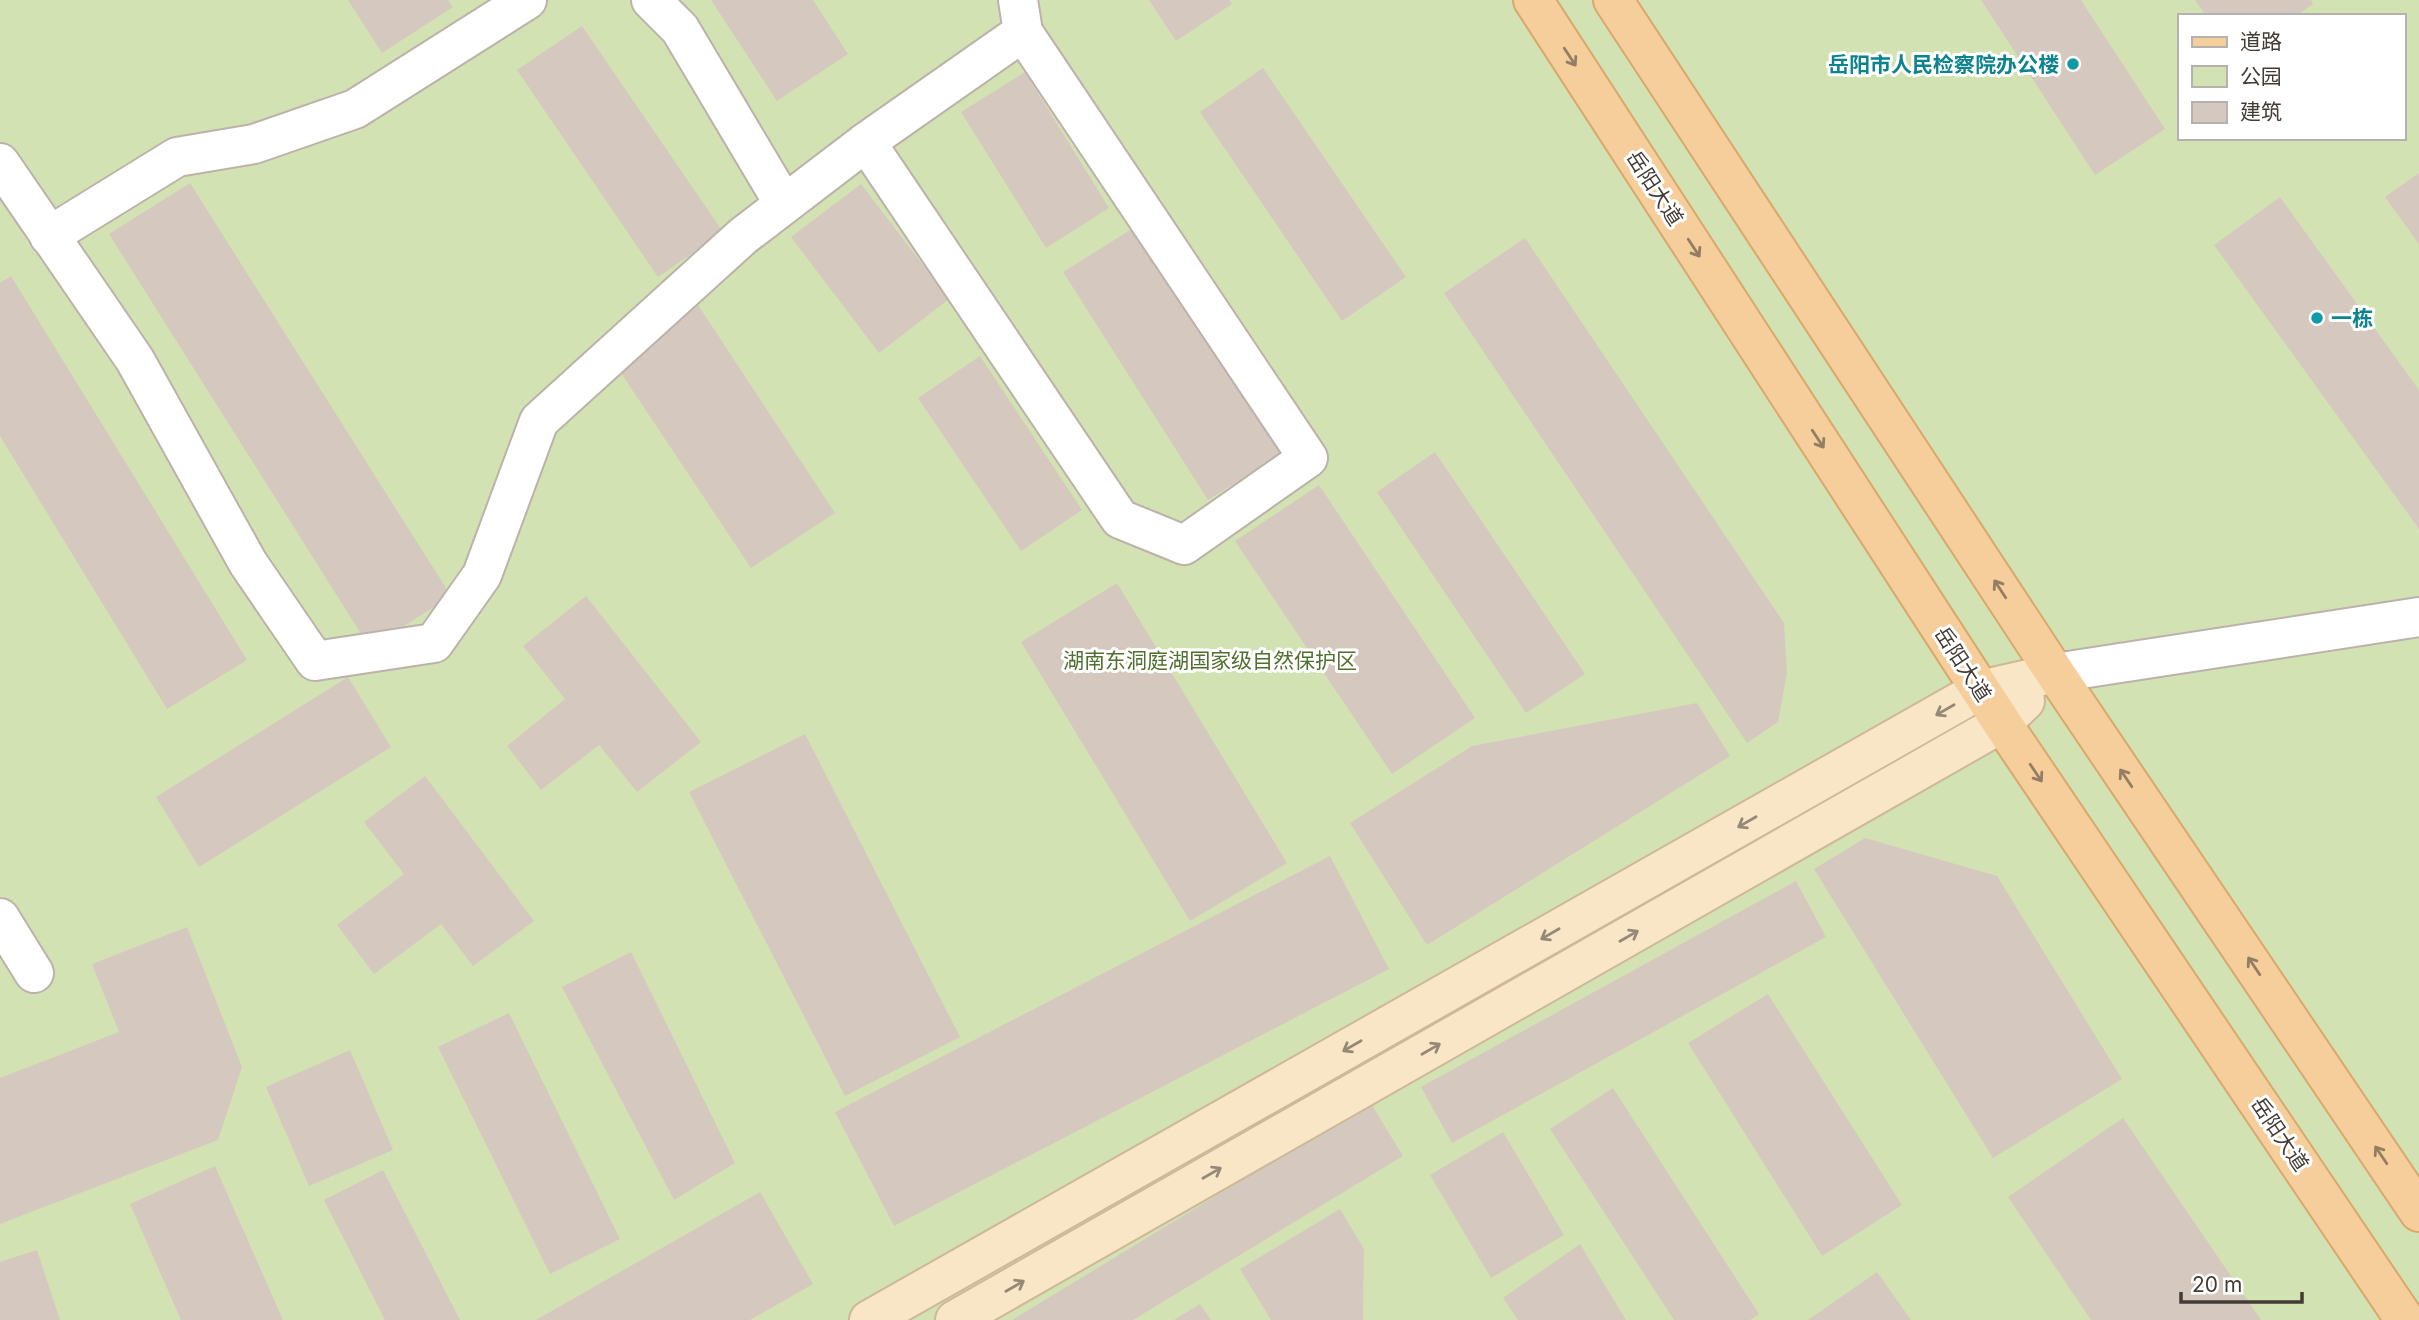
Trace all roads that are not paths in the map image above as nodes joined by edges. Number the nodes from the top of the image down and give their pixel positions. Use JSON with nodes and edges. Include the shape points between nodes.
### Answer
{"nodes":[{"id":1,"x":527,"y":0,"type":"edge"},
{"id":2,"x":651,"y":0,"type":"edge"},
{"id":3,"x":1533,"y":0,"type":"edge"},
{"id":4,"x":1613,"y":0,"type":"edge"},
{"id":5,"x":1021,"y":16,"type":"edge"},
{"id":6,"x":866,"y":142,"type":"junction"},
{"id":7,"x":0,"y":163,"type":"edge"},
{"id":8,"x":784,"y":204,"type":"junction"},
{"id":9,"x":48,"y":236,"type":"junction"},
{"id":10,"x":2419,"y":617,"type":"edge"},
{"id":11,"x":2055,"y":673,"type":"junction"},
{"id":12,"x":1980,"y":690,"type":"junction"},
{"id":13,"x":2002,"y":723,"type":"junction"},
{"id":14,"x":0,"y":918,"type":"edge"},
{"id":15,"x":34,"y":973,"type":"dead end"},
{"id":16,"x":2419,"y":1212,"type":"edge"},
{"id":17,"x":869,"y":1320,"type":"edge"},
{"id":18,"x":956,"y":1320,"type":"edge"},
{"id":19,"x":2405,"y":1320,"type":"edge"}],
"edges":[{"from":1,"to":9,"type":"street","via":[[355,109],[254,144],[177,157]]},
{"from":2,"to":8,"type":"street","via":[[680,29]]},
{"from":3,"to":12,"type":"main road","name":"岳阳大道","one_way":true},
{"from":11,"to":4,"type":"main road","one_way":true},
{"from":5,"to":6,"type":"street"},
{"from":5,"to":6,"type":"street","via":[[1308,458],[1184,545],[1119,519]]},
{"from":6,"to":8,"type":"street"},
{"from":7,"to":9,"type":"street"},
{"from":8,"to":9,"type":"street","via":[[539,421],[482,575],[435,643],[315,661],[248,563],[135,360]]},
{"from":10,"to":11,"type":"street"},
{"from":11,"to":12,"type":"main road"},
{"from":11,"to":13,"type":"main road"},
{"from":16,"to":11,"type":"main road","one_way":true},
{"from":12,"to":13,"type":"main road","name":"岳阳大道"},
{"from":12,"to":17,"type":"main road","one_way":true},
{"from":18,"to":13,"type":"main road","one_way":true},
{"from":13,"to":19,"type":"main road","name":"岳阳大道","one_way":true},
{"from":14,"to":15,"type":"street"}]}
